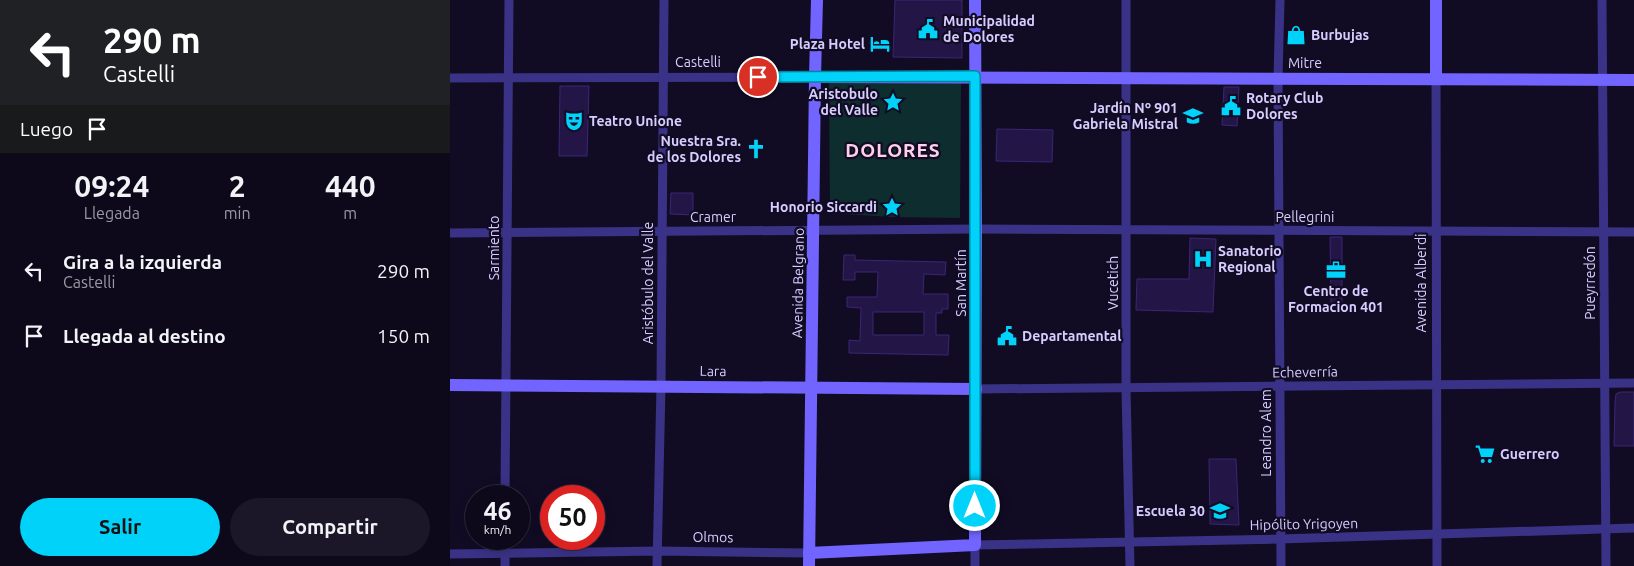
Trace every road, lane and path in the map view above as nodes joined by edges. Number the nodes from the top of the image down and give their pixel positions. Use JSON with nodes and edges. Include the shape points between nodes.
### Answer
{"nodes":[{"id":1,"x":509,"y":0,"type":"edge"},
{"id":2,"x":664,"y":0,"type":"edge"},
{"id":3,"x":817,"y":0,"type":"edge"},
{"id":4,"x":975,"y":0,"type":"edge"},
{"id":5,"x":1126,"y":0,"type":"edge"},
{"id":6,"x":1280,"y":0,"type":"edge"},
{"id":7,"x":1436,"y":0,"type":"edge"},
{"id":8,"x":1602,"y":0,"type":"edge"},
{"id":9,"x":975,"y":76,"type":"junction"},
{"id":10,"x":663,"y":77,"type":"junction"},
{"id":11,"x":815,"y":77,"type":"junction"},
{"id":12,"x":450,"y":78,"type":"edge"},
{"id":13,"x":508,"y":78,"type":"junction"},
{"id":14,"x":1278,"y":78,"type":"junction"},
{"id":15,"x":1125,"y":79,"type":"junction"},
{"id":16,"x":1436,"y":79,"type":"junction"},
{"id":17,"x":1602,"y":80,"type":"junction"},
{"id":18,"x":1634,"y":80,"type":"edge"},
{"id":19,"x":976,"y":229,"type":"junction"},
{"id":20,"x":813,"y":230,"type":"junction"},
{"id":21,"x":1126,"y":230,"type":"junction"},
{"id":22,"x":1280,"y":230,"type":"junction"},
{"id":23,"x":662,"y":231,"type":"junction"},
{"id":24,"x":1436,"y":231,"type":"junction"},
{"id":25,"x":507,"y":232,"type":"junction"},
{"id":26,"x":1603,"y":232,"type":"junction"},
{"id":27,"x":1634,"y":232,"type":"edge"},
{"id":28,"x":450,"y":233,"type":"edge"},
{"id":29,"x":1604,"y":383,"type":"junction"},
{"id":30,"x":1634,"y":383,"type":"edge"},
{"id":31,"x":450,"y":385,"type":"edge"},
{"id":32,"x":506,"y":385,"type":"junction"},
{"id":33,"x":1436,"y":385,"type":"junction"},
{"id":34,"x":661,"y":386,"type":"junction"},
{"id":35,"x":1279,"y":386,"type":"junction"},
{"id":36,"x":812,"y":388,"type":"junction"},
{"id":37,"x":976,"y":389,"type":"junction"},
{"id":38,"x":1126,"y":389,"type":"junction"},
{"id":39,"x":505,"y":485,"type":"edge"},
{"id":40,"x":1634,"y":528,"type":"edge"},
{"id":41,"x":1606,"y":529,"type":"junction"},
{"id":42,"x":1436,"y":534,"type":"junction"},
{"id":43,"x":1280,"y":539,"type":"junction"},
{"id":44,"x":1130,"y":542,"type":"junction"},
{"id":45,"x":975,"y":545,"type":"junction"},
{"id":46,"x":658,"y":551,"type":"junction"},
{"id":47,"x":505,"y":552,"type":"junction"},
{"id":48,"x":450,"y":554,"type":"edge"},
{"id":49,"x":809,"y":560,"type":"edge"},
{"id":50,"x":505,"y":566,"type":"edge"},
{"id":51,"x":657,"y":566,"type":"edge"},
{"id":52,"x":975,"y":566,"type":"edge"},
{"id":53,"x":1130,"y":566,"type":"edge"},
{"id":54,"x":1281,"y":566,"type":"edge"},
{"id":55,"x":1437,"y":566,"type":"edge"},
{"id":56,"x":1606,"y":566,"type":"edge"}],
"edges":[{"from":1,"to":13,"type":"street","name":"Sarmiento"},
{"from":2,"to":10,"type":"street","name":"Aristóbulo del Valle"},
{"from":3,"to":11,"type":"main road","name":"Avenida Belgrano"},
{"from":4,"to":9,"type":"main road","name":"San Martín"},
{"from":5,"to":15,"type":"street","name":"Vucetich"},
{"from":6,"to":14,"type":"street","name":"Leandro Alem"},
{"from":7,"to":16,"type":"main road","name":"Avenida Alberdi"},
{"from":8,"to":17,"type":"street","name":"Pueyrredón"},
{"from":9,"to":11,"type":"main road","name":"Castelli"},
{"from":9,"to":15,"type":"main road","name":"Mitre"},
{"from":9,"to":19,"type":"main road","name":"San Martín"},
{"from":10,"to":11,"type":"street","name":"Castelli"},
{"from":10,"to":13,"type":"street","name":"Castelli"},
{"from":10,"to":23,"type":"street","name":"Aristóbulo del Valle"},
{"from":11,"to":20,"type":"main road","name":"Avenida Belgrano"},
{"from":12,"to":13,"type":"street","name":"Castelli"},
{"from":13,"to":25,"type":"street","name":"Sarmiento"},
{"from":14,"to":15,"type":"main road","name":"Mitre"},
{"from":14,"to":16,"type":"main road","name":"Mitre"},
{"from":14,"to":22,"type":"street","name":"Leandro Alem"},
{"from":15,"to":21,"type":"street","name":"Vucetich"},
{"from":16,"to":17,"type":"main road","name":"Mitre"},
{"from":16,"to":24,"type":"street","name":"Avenida Alberdi"},
{"from":17,"to":18,"type":"main road","name":"Mitre"},
{"from":17,"to":26,"type":"street","name":"Pueyrredón"},
{"from":19,"to":20,"type":"street","name":"Cramer"},
{"from":19,"to":21,"type":"street","name":"Pellegrini"},
{"from":19,"to":37,"type":"main road","name":"San Martín"},
{"from":20,"to":23,"type":"street","name":"Cramer"},
{"from":20,"to":36,"type":"main road","name":"Avenida Belgrano"},
{"from":21,"to":22,"type":"street","name":"Pellegrini"},
{"from":21,"to":38,"type":"street","name":"Vucetich"},
{"from":22,"to":24,"type":"street","name":"Pellegrini"},
{"from":22,"to":35,"type":"street","name":"Leandro Alem"},
{"from":23,"to":25,"type":"street","name":"Cramer"},
{"from":23,"to":34,"type":"street","name":"Aristóbulo del Valle"},
{"from":24,"to":26,"type":"street","name":"Pellegrini"},
{"from":24,"to":33,"type":"street","name":"Avenida Alberdi"},
{"from":25,"to":28,"type":"street","name":"Cramer"},
{"from":25,"to":32,"type":"street","name":"Sarmiento"},
{"from":26,"to":27,"type":"street","name":"Pellegrini"},
{"from":26,"to":29,"type":"street","name":"Pueyrredón"},
{"from":29,"to":30,"type":"street","name":"Echeverría"},
{"from":29,"to":33,"type":"street","name":"Echeverría"},
{"from":29,"to":41,"type":"street","name":"Pueyrredón"},
{"from":31,"to":32,"type":"main road","name":"Lara"},
{"from":32,"to":34,"type":"main road","name":"Lara"},
{"from":32,"to":39,"type":"street","name":"Sarmiento"},
{"from":33,"to":35,"type":"street","name":"Echeverría"},
{"from":33,"to":42,"type":"street","name":"Avenida Alberdi"},
{"from":34,"to":36,"type":"main road","name":"Lara"},
{"from":34,"to":46,"type":"street","name":"Aristóbulo del Valle"},
{"from":35,"to":38,"type":"street","name":"Echeverría"},
{"from":35,"to":43,"type":"street","name":"Leandro Alem"},
{"from":36,"to":37,"type":"main road","name":"Lara"},
{"from":36,"to":49,"type":"main road","name":"Avenida Belgrano"},
{"from":37,"to":38,"type":"street","name":"Echeverría"},
{"from":37,"to":45,"type":"main road","name":"San Martín"},
{"from":38,"to":44,"type":"street","name":"Vucetich"},
{"from":40,"to":41,"type":"street","name":"Hipólito Yrigoyen"},
{"from":41,"to":42,"type":"street","name":"Hipólito Yrigoyen"},
{"from":41,"to":56,"type":"street","name":"Pueyrredón"},
{"from":42,"to":43,"type":"street","name":"Hipólito Yrigoyen"},
{"from":42,"to":55,"type":"street","name":"Avenida Alberdi"},
{"from":43,"to":44,"type":"street","name":"Hipólito Yrigoyen"},
{"from":43,"to":54,"type":"street","name":"Leandro Alem"},
{"from":44,"to":45,"type":"street","name":"Hipólito Yrigoyen"},
{"from":44,"to":53,"type":"street","name":"Vucetich"},
{"from":45,"to":49,"type":"main road","name":"Olmos"},
{"from":45,"to":52,"type":"street","name":"San Martín"},
{"from":46,"to":47,"type":"street","name":"Olmos"},
{"from":46,"to":49,"type":"street","name":"Olmos"},
{"from":46,"to":51,"type":"street","name":"Aristóbulo del Valle"},
{"from":47,"to":48,"type":"street","name":"Olmos"},
{"from":47,"to":50,"type":"street"}]}
